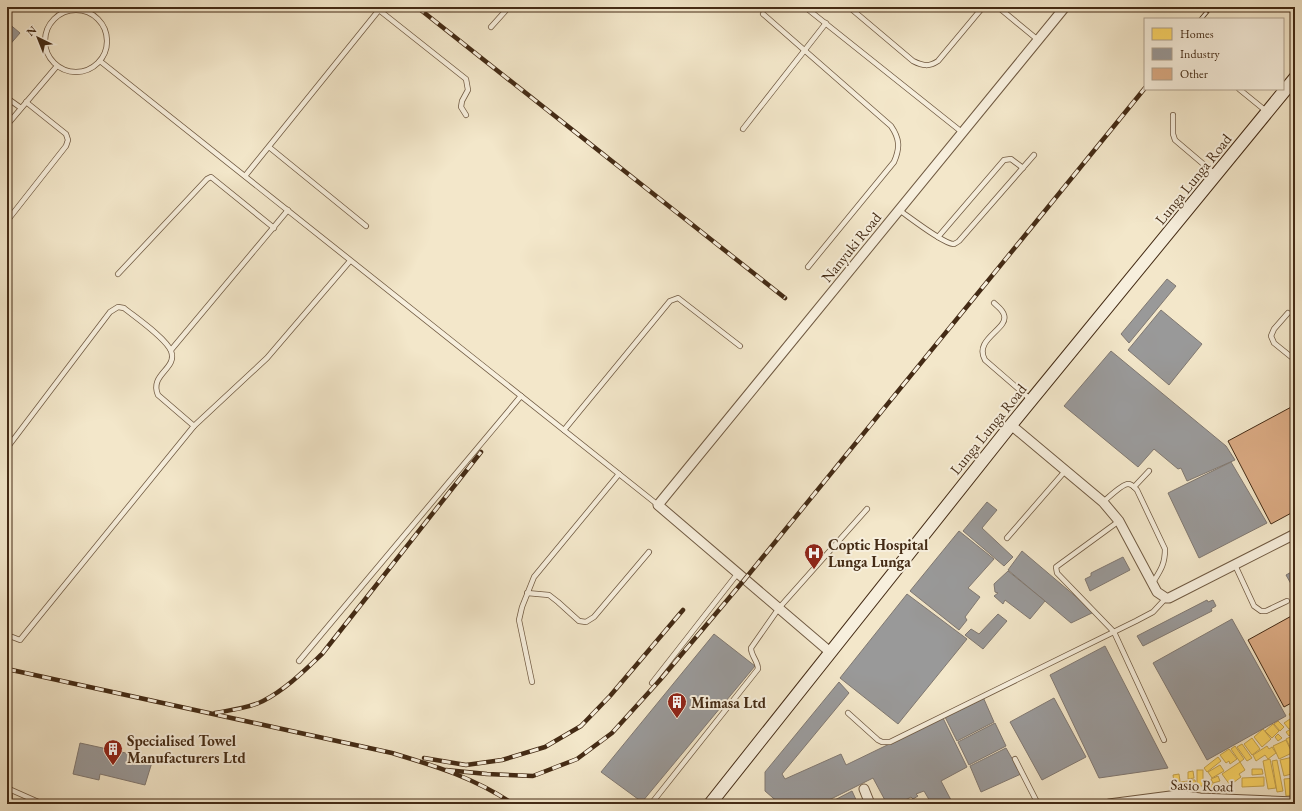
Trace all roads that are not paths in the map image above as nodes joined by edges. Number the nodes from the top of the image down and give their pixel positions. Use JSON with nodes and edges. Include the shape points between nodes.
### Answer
{"nodes":[{"id":1,"x":509,"y":7,"type":"edge"},
{"id":2,"x":805,"y":7,"type":"edge"},
{"id":3,"x":849,"y":7,"type":"edge"},
{"id":4,"x":983,"y":7,"type":"edge"},
{"id":5,"x":998,"y":7,"type":"edge"},
{"id":6,"x":1065,"y":7,"type":"edge"},
{"id":7,"x":73,"y":8,"type":"edge"},
{"id":8,"x":377,"y":9,"type":"edge"},
{"id":9,"x":763,"y":14,"type":"dead end"},
{"id":10,"x":826,"y":23,"type":"junction"},
{"id":11,"x":491,"y":27,"type":"dead end"},
{"id":12,"x":1038,"y":40,"type":"junction"},
{"id":13,"x":804,"y":51,"type":"junction"},
{"id":14,"x":100,"y":61,"type":"junction"},
{"id":15,"x":57,"y":66,"type":"junction"},
{"id":16,"x":1295,"y":78,"type":"edge"},
{"id":17,"x":1240,"y":90,"type":"edge"},
{"id":18,"x":7,"y":98,"type":"edge"},
{"id":19,"x":26,"y":102,"type":"junction"},
{"id":20,"x":21,"y":108,"type":"junction"},
{"id":21,"x":1267,"y":112,"type":"junction"},
{"id":22,"x":466,"y":115,"type":"dead end"},
{"id":23,"x":1173,"y":115,"type":"dead end"},
{"id":24,"x":7,"y":125,"type":"edge"},
{"id":25,"x":743,"y":129,"type":"dead end"},
{"id":26,"x":962,"y":133,"type":"junction"},
{"id":27,"x":269,"y":147,"type":"junction"},
{"id":28,"x":1034,"y":155,"type":"dead end"},
{"id":29,"x":1023,"y":168,"type":"junction"},
{"id":30,"x":1217,"y":175,"type":"junction"},
{"id":31,"x":245,"y":176,"type":"junction"},
{"id":32,"x":288,"y":210,"type":"junction"},
{"id":33,"x":899,"y":210,"type":"junction"},
{"id":34,"x":7,"y":220,"type":"edge"},
{"id":35,"x":366,"y":226,"type":"dead end"},
{"id":36,"x":274,"y":228,"type":"junction"},
{"id":37,"x":938,"y":237,"type":"junction"},
{"id":38,"x":350,"y":261,"type":"junction"},
{"id":39,"x":808,"y":267,"type":"dead end"},
{"id":40,"x":118,"y":274,"type":"dead end"},
{"id":41,"x":994,"y":303,"type":"dead end"},
{"id":42,"x":1288,"y":313,"type":"dead end"},
{"id":43,"x":740,"y":346,"type":"dead end"},
{"id":44,"x":171,"y":350,"type":"junction"},
{"id":45,"x":1295,"y":360,"type":"edge"},
{"id":46,"x":521,"y":396,"type":"junction"},
{"id":47,"x":1031,"y":400,"type":"junction"},
{"id":48,"x":1011,"y":425,"type":"junction"},
{"id":49,"x":194,"y":426,"type":"junction"},
{"id":50,"x":564,"y":430,"type":"junction"},
{"id":51,"x":7,"y":448,"type":"edge"},
{"id":52,"x":1066,"y":470,"type":"junction"},
{"id":53,"x":1149,"y":471,"type":"dead end"},
{"id":54,"x":619,"y":474,"type":"junction"},
{"id":55,"x":1134,"y":487,"type":"junction"},
{"id":56,"x":1103,"y":502,"type":"junction"},
{"id":57,"x":658,"y":505,"type":"junction"},
{"id":58,"x":867,"y":509,"type":"dead end"},
{"id":59,"x":1119,"y":521,"type":"junction"},
{"id":60,"x":1295,"y":534,"type":"edge"},
{"id":61,"x":1007,"y":538,"type":"dead end"},
{"id":62,"x":649,"y":552,"type":"dead end"},
{"id":63,"x":1235,"y":565,"type":"junction"},
{"id":64,"x":738,"y":573,"type":"junction"},
{"id":65,"x":1152,"y":584,"type":"junction"},
{"id":66,"x":527,"y":593,"type":"junction"},
{"id":67,"x":1166,"y":598,"type":"junction"},
{"id":68,"x":1287,"y":601,"type":"dead end"},
{"id":69,"x":779,"y":608,"type":"junction"},
{"id":70,"x":1114,"y":632,"type":"junction"},
{"id":71,"x":7,"y":636,"type":"edge"},
{"id":72,"x":830,"y":652,"type":"junction"},
{"id":73,"x":299,"y":661,"type":"dead end"},
{"id":74,"x":532,"y":682,"type":"dead end"},
{"id":75,"x":652,"y":683,"type":"dead end"},
{"id":76,"x":848,"y":713,"type":"dead end"},
{"id":77,"x":1164,"y":740,"type":"dead end"},
{"id":78,"x":1014,"y":759,"type":"dead end"},
{"id":79,"x":8,"y":787,"type":"edge"},
{"id":80,"x":864,"y":789,"type":"dead end"},
{"id":81,"x":1295,"y":802,"type":"edge"},
{"id":82,"x":713,"y":803,"type":"edge"},
{"id":83,"x":9,"y":804,"type":"edge"},
{"id":84,"x":43,"y":804,"type":"edge"},
{"id":85,"x":651,"y":804,"type":"edge"},
{"id":86,"x":870,"y":804,"type":"edge"},
{"id":87,"x":1038,"y":804,"type":"edge"},
{"id":88,"x":1109,"y":804,"type":"edge"}],
"edges":[{"from":1,"to":11,"type":"lane"},
{"from":2,"to":10,"type":"lane"},
{"from":3,"to":4,"type":"lane","via":[[913,61],[920,65],[932,66]]},
{"from":5,"to":12,"type":"lane"},
{"from":6,"to":12,"type":"street","name":"Nanyuki Road"},
{"from":7,"to":14,"type":"lane","via":[[91,13],[99,18],[104,26],[107,44]]},
{"from":7,"to":15,"type":"lane","via":[[56,16],[46,32],[46,51]]},
{"from":8,"to":22,"type":"lane","via":[[466,79],[468,90],[461,107]]},
{"from":8,"to":27,"type":"lane"},
{"from":9,"to":13,"type":"lane"},
{"from":10,"to":13,"type":"lane"},
{"from":10,"to":26,"type":"lane"},
{"from":12,"to":26,"type":"street","name":"Nanyuki Road"},
{"from":13,"to":25,"type":"lane"},
{"from":13,"to":39,"type":"lane","via":[[892,126],[898,136],[898,152],[894,162]]},
{"from":14,"to":15,"type":"lane","via":[[84,71],[74,72]]},
{"from":14,"to":31,"type":"lane"},
{"from":15,"to":19,"type":"lane"},
{"from":16,"to":21,"type":"main road","name":"Lunga Lunga Road"},
{"from":17,"to":21,"type":"lane"},
{"from":18,"to":20,"type":"lane"},
{"from":19,"to":20,"type":"lane"},
{"from":19,"to":34,"type":"lane","via":[[66,134],[68,140],[66,146]]},
{"from":20,"to":24,"type":"lane"},
{"from":21,"to":30,"type":"main road","name":"Lunga Lunga Road"},
{"from":23,"to":30,"type":"lane","via":[[1175,140]]},
{"from":26,"to":33,"type":"street","name":"Nanyuki Road"},
{"from":27,"to":31,"type":"lane"},
{"from":27,"to":35,"type":"lane"},
{"from":28,"to":29,"type":"lane"},
{"from":29,"to":37,"type":"lane","via":[[960,241],[948,243]]},
{"from":29,"to":37,"type":"lane","via":[[1011,159],[1004,160]]},
{"from":30,"to":47,"type":"main road","name":"Lunga Lunga Road"},
{"from":31,"to":32,"type":"lane"},
{"from":32,"to":36,"type":"lane"},
{"from":32,"to":38,"type":"lane"},
{"from":33,"to":37,"type":"lane"},
{"from":33,"to":57,"type":"street","name":"Nanyuki Road"},
{"from":36,"to":40,"type":"lane","via":[[211,177]]},
{"from":36,"to":44,"type":"lane"},
{"from":38,"to":46,"type":"lane"},
{"from":38,"to":49,"type":"lane","via":[[267,358]]},
{"from":41,"to":47,"type":"lane","via":[[1003,313],[1004,321],[981,349],[982,355]]},
{"from":42,"to":45,"type":"lane","via":[[1271,336],[1274,343]]},
{"from":43,"to":50,"type":"lane","via":[[678,298],[670,301]]},
{"from":44,"to":49,"type":"lane","via":[[172,358],[158,380],[156,391]]},
{"from":44,"to":51,"type":"lane","via":[[163,340],[124,308],[118,307],[110,312]]},
{"from":46,"to":50,"type":"lane"},
{"from":46,"to":73,"type":"lane"},
{"from":47,"to":48,"type":"main road","name":"Lunga Lunga Road"},
{"from":48,"to":52,"type":"street"},
{"from":48,"to":72,"type":"main road","name":"Lunga Lunga Road"},
{"from":49,"to":71,"type":"lane","via":[[20,640]]},
{"from":50,"to":54,"type":"lane"},
{"from":52,"to":56,"type":"street"},
{"from":52,"to":61,"type":"lane"},
{"from":53,"to":55,"type":"lane"},
{"from":54,"to":57,"type":"lane"},
{"from":54,"to":66,"type":"lane","via":[[534,577]]},
{"from":55,"to":56,"type":"lane","via":[[1124,485]]},
{"from":55,"to":65,"type":"lane","via":[[1165,549],[1162,569]]},
{"from":56,"to":59,"type":"street"},
{"from":57,"to":64,"type":"street"},
{"from":58,"to":69,"type":"lane"},
{"from":59,"to":65,"type":"street"},
{"from":59,"to":70,"type":"lane","via":[[1056,567],[1057,573]]},
{"from":60,"to":63,"type":"street"},
{"from":62,"to":66,"type":"lane","via":[[594,617],[586,622],[579,622],[549,596]]},
{"from":63,"to":67,"type":"street"},
{"from":63,"to":68,"type":"lane","via":[[1254,606],[1258,609],[1266,611]]},
{"from":64,"to":69,"type":"street"},
{"from":64,"to":75,"type":"lane"},
{"from":65,"to":67,"type":"street","via":[[1157,592]]},
{"from":66,"to":74,"type":"lane","via":[[519,620]]},
{"from":67,"to":70,"type":"lane","via":[[1153,612]]},
{"from":69,"to":72,"type":"street"},
{"from":69,"to":85,"type":"lane","via":[[751,648],[758,669]]},
{"from":70,"to":76,"type":"lane","via":[[890,742],[878,740]]},
{"from":70,"to":77,"type":"lane"},
{"from":72,"to":82,"type":"main road","name":"Lunga Lunga Road"},
{"from":78,"to":87,"type":"lane"},
{"from":79,"to":83,"type":"lane"},
{"from":79,"to":84,"type":"lane"},
{"from":80,"to":86,"type":"street"},
{"from":81,"to":88,"type":"street","name":"Sasio Road","via":[[1178,796]]}]}
